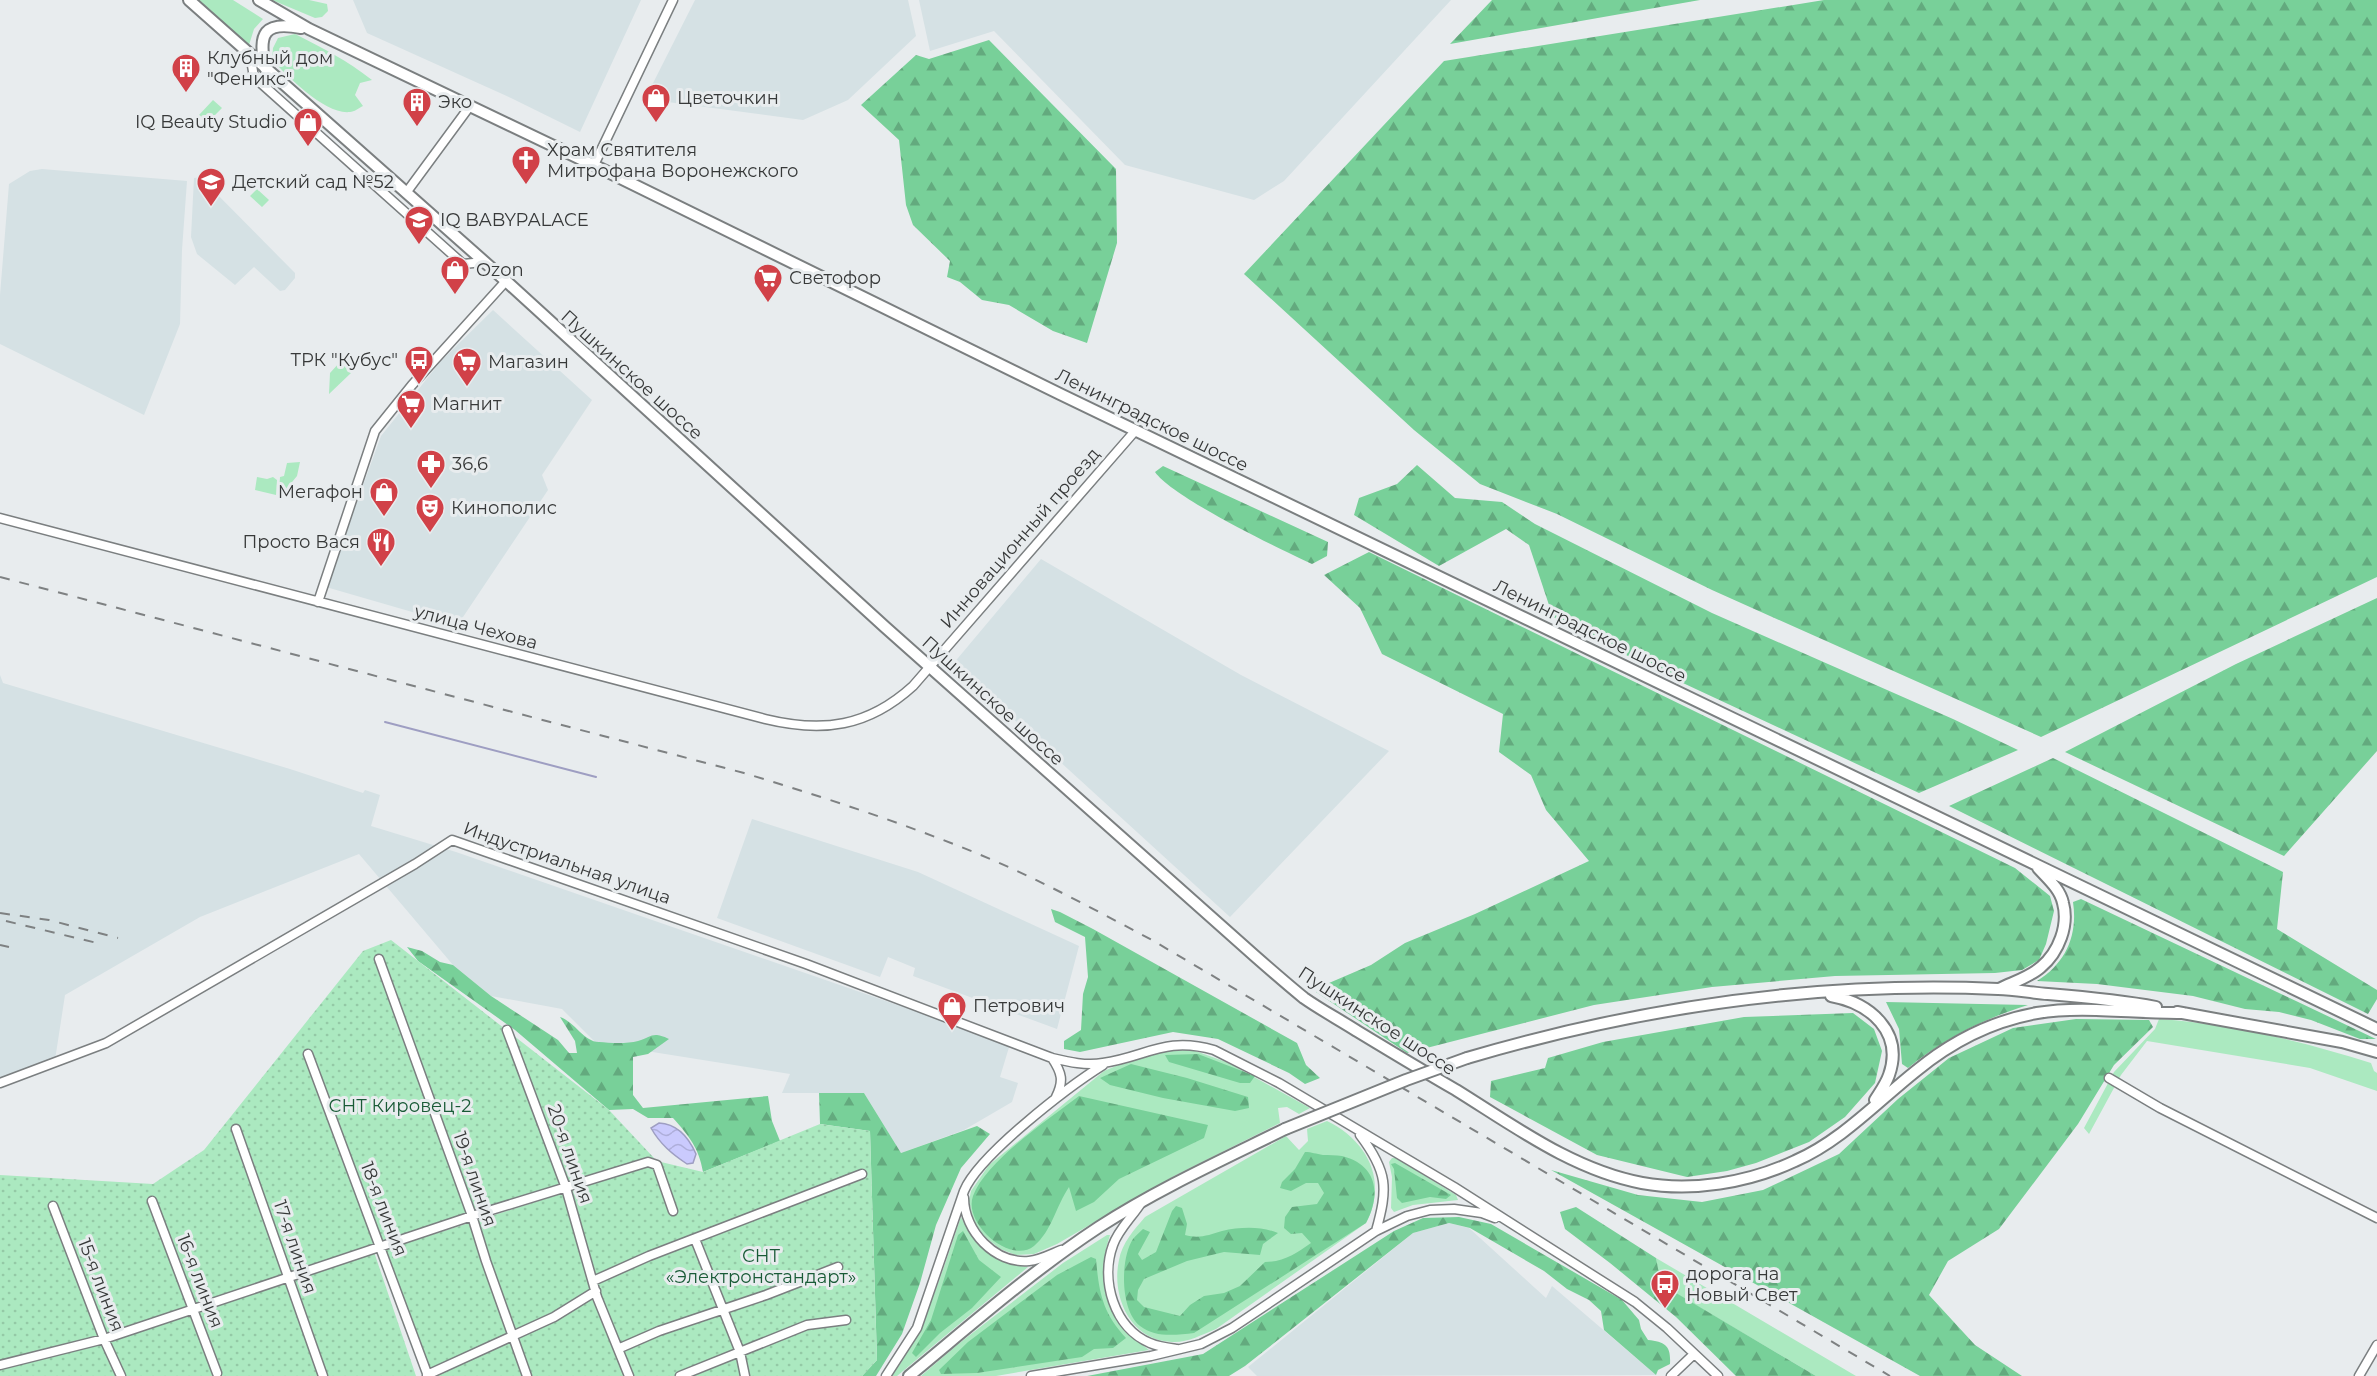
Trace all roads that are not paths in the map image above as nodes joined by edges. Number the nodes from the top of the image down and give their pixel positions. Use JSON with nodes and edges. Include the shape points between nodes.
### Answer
{"nodes":[{"id":1,"x":189,"y":0,"type":"edge"},
{"id":2,"x":259,"y":0,"type":"edge"},
{"id":3,"x":673,"y":0,"type":"edge"},
{"id":4,"x":309,"y":29,"type":"junction"},
{"id":5,"x":250,"y":54,"type":"junction"},
{"id":6,"x":265,"y":68,"type":"junction"},
{"id":7,"x":470,"y":106,"type":"junction"},
{"id":8,"x":594,"y":165,"type":"junction"},
{"id":9,"x":406,"y":193,"type":"junction"},
{"id":10,"x":484,"y":262,"type":"junction"},
{"id":11,"x":506,"y":281,"type":"junction"},
{"id":12,"x":1135,"y":431,"type":"junction"},
{"id":13,"x":0,"y":518,"type":"edge"},
{"id":14,"x":318,"y":602,"type":"junction"},
{"id":15,"x":930,"y":667,"type":"junction"},
{"id":16,"x":2034,"y":864,"type":"junction"},
{"id":17,"x":379,"y":959,"type":"dead end"},
{"id":18,"x":1999,"y":989,"type":"junction"},
{"id":19,"x":1814,"y":992,"type":"junction"},
{"id":20,"x":2183,"y":1013,"type":"junction"},
{"id":21,"x":2377,"y":1029,"type":"edge"},
{"id":22,"x":507,"y":1030,"type":"dead end"},
{"id":23,"x":2377,"y":1052,"type":"edge"},
{"id":24,"x":308,"y":1054,"type":"dead end"},
{"id":25,"x":1052,"y":1058,"type":"junction"},
{"id":26,"x":1106,"y":1063,"type":"junction"},
{"id":27,"x":2109,"y":1078,"type":"dead end"},
{"id":28,"x":0,"y":1083,"type":"edge"},
{"id":29,"x":1054,"y":1101,"type":"junction"},
{"id":30,"x":1870,"y":1108,"type":"junction"},
{"id":31,"x":236,"y":1129,"type":"dead end"},
{"id":32,"x":1357,"y":1130,"type":"junction"},
{"id":33,"x":862,"y":1174,"type":"dead end"},
{"id":34,"x":566,"y":1188,"type":"junction"},
{"id":35,"x":964,"y":1191,"type":"junction"},
{"id":36,"x":152,"y":1201,"type":"dead end"},
{"id":37,"x":1141,"y":1202,"type":"junction"},
{"id":38,"x":53,"y":1206,"type":"dead end"},
{"id":39,"x":673,"y":1211,"type":"dead end"},
{"id":40,"x":472,"y":1216,"type":"junction"},
{"id":41,"x":2377,"y":1218,"type":"edge"},
{"id":42,"x":1512,"y":1224,"type":"junction"},
{"id":43,"x":1376,"y":1231,"type":"junction"},
{"id":44,"x":695,"y":1239,"type":"junction"},
{"id":45,"x":1072,"y":1246,"type":"junction"},
{"id":46,"x":381,"y":1248,"type":"junction"},
{"id":47,"x":838,"y":1267,"type":"dead end"},
{"id":48,"x":287,"y":1278,"type":"junction"},
{"id":49,"x":593,"y":1281,"type":"junction"},
{"id":50,"x":596,"y":1291,"type":"junction"},
{"id":51,"x":194,"y":1308,"type":"junction"},
{"id":52,"x":722,"y":1309,"type":"junction"},
{"id":53,"x":846,"y":1320,"type":"dead end"},
{"id":54,"x":513,"y":1337,"type":"junction"},
{"id":55,"x":104,"y":1339,"type":"junction"},
{"id":56,"x":2377,"y":1345,"type":"edge"},
{"id":57,"x":620,"y":1348,"type":"junction"},
{"id":58,"x":1184,"y":1350,"type":"junction"},
{"id":59,"x":740,"y":1352,"type":"junction"},
{"id":60,"x":1694,"y":1354,"type":"junction"},
{"id":61,"x":0,"y":1364,"type":"edge"},
{"id":62,"x":217,"y":1373,"type":"dead end"},
{"id":63,"x":428,"y":1375,"type":"edge"},
{"id":64,"x":5,"y":1376,"type":"edge"},
{"id":65,"x":121,"y":1376,"type":"edge"},
{"id":66,"x":323,"y":1376,"type":"edge"},
{"id":67,"x":527,"y":1376,"type":"edge"},
{"id":68,"x":629,"y":1376,"type":"edge"},
{"id":69,"x":680,"y":1376,"type":"edge"},
{"id":70,"x":746,"y":1376,"type":"edge"},
{"id":71,"x":886,"y":1376,"type":"edge"},
{"id":72,"x":909,"y":1376,"type":"edge"},
{"id":73,"x":1031,"y":1376,"type":"edge"},
{"id":74,"x":1671,"y":1376,"type":"edge"},
{"id":75,"x":1718,"y":1376,"type":"edge"},
{"id":76,"x":2359,"y":1376,"type":"edge"}],
"edges":[{"from":1,"to":5,"type":"main road","name":"Пушкинское шоссе"},
{"from":2,"to":4,"type":"main road","name":"Ленинградское шоссе"},
{"from":3,"to":8,"type":"street"},
{"from":4,"to":6,"type":"main road","via":[[277,25],[269,29],[262,44]]},
{"from":4,"to":7,"type":"main road","name":"Ленинградское шоссе"},
{"from":5,"to":6,"type":"main road","name":"Пушкинское шоссе"},
{"from":5,"to":10,"type":"street","via":[[254,76],[463,264]]},
{"from":6,"to":9,"type":"main road","name":"Пушкинское шоссе"},
{"from":7,"to":8,"type":"main road","name":"Ленинградское шоссе"},
{"from":7,"to":9,"type":"street"},
{"from":8,"to":12,"type":"main road","name":"Ленинградское шоссе"},
{"from":9,"to":10,"type":"main road","name":"Пушкинское шоссе"},
{"from":10,"to":11,"type":"main road","name":"Пушкинское шоссе"},
{"from":11,"to":14,"type":"street","via":[[375,431]]},
{"from":11,"to":15,"type":"main road","name":"Пушкинское шоссе"},
{"from":12,"to":15,"type":"street","name":"Инновационный проезд"},
{"from":12,"to":16,"type":"main road","name":"Ленинградское шоссе"},
{"from":13,"to":14,"type":"street","name":"улица Чехова"},
{"from":14,"to":15,"type":"street","name":"улица Чехова","via":[[765,720],[806,727],[852,722],[874,715],[898,700]]},
{"from":15,"to":30,"type":"main road","name":"Пушкинское шоссе","via":[[1306,999],[1556,1152],[1640,1183],[1702,1186],[1795,1162],[1828,1143]]},
{"from":16,"to":18,"type":"main road","via":[[2063,902],[2065,922],[2061,938],[2041,968]]},
{"from":16,"to":21,"type":"main road","name":"Ленинградское шоссе"},
{"from":17,"to":40,"type":"street","name":"19-я линия"},
{"from":18,"to":19,"type":"main road"},
{"from":18,"to":20,"type":"main road","via":[[2104,999]]},
{"from":19,"to":30,"type":"main road","via":[[1860,1004],[1889,1035],[1890,1070]]},
{"from":19,"to":37,"type":"main road","bridge":true,"via":[[1671,1009],[1598,1023],[1467,1058],[1285,1130]]},
{"from":20,"to":23,"type":"main road"},
{"from":20,"to":30,"type":"main road","name":"Пушкинское шоссе","via":[[2069,1010],[2009,1019],[1955,1043]]},
{"from":22,"to":34,"type":"street","name":"20-я линия"},
{"from":24,"to":46,"type":"street","name":"18-я линия"},
{"from":25,"to":26,"type":"street","via":[[1077,1064]]},
{"from":25,"to":28,"type":"street","name":"Индустриальная улица","via":[[806,964],[452,840],[106,1043]]},
{"from":25,"to":29,"type":"street","via":[[1062,1075]]},
{"from":26,"to":29,"type":"street"},
{"from":26,"to":32,"type":"street","via":[[1155,1048],[1202,1046],[1247,1065]]},
{"from":27,"to":41,"type":"street"},
{"from":29,"to":35,"type":"street","via":[[987,1159]]},
{"from":31,"to":48,"type":"street","name":"17-я линия"},
{"from":32,"to":42,"type":"street"},
{"from":32,"to":43,"type":"street","via":[[1371,1150],[1385,1183]]},
{"from":33,"to":44,"type":"street"},
{"from":34,"to":39,"type":"street","via":[[648,1162],[657,1166]]},
{"from":34,"to":40,"type":"street"},
{"from":34,"to":49,"type":"street","name":"20-я линия"},
{"from":35,"to":45,"type":"street","via":[[971,1226],[1000,1255],[1026,1262]]},
{"from":35,"to":71,"type":"street","via":[[917,1328]]},
{"from":36,"to":51,"type":"street","name":"16-я линия"},
{"from":37,"to":45,"type":"main road"},
{"from":37,"to":58,"type":"street","via":[[1113,1243],[1110,1294],[1126,1325],[1137,1336],[1151,1344]]},
{"from":38,"to":55,"type":"street","name":"15-я линия"},
{"from":40,"to":46,"type":"street"},
{"from":40,"to":54,"type":"street","name":"19-я линия"},
{"from":42,"to":43,"type":"street","via":[[1482,1213],[1430,1210]]},
{"from":42,"to":60,"type":"street","via":[[1635,1302]]},
{"from":43,"to":58,"type":"street","via":[[1218,1337]]},
{"from":44,"to":49,"type":"street"},
{"from":44,"to":52,"type":"street"},
{"from":45,"to":72,"type":"main road"},
{"from":46,"to":48,"type":"street"},
{"from":46,"to":63,"type":"street","name":"18-я линия"},
{"from":47,"to":52,"type":"street"},
{"from":48,"to":51,"type":"street"},
{"from":48,"to":66,"type":"street","name":"17-я линия"},
{"from":49,"to":50,"type":"street","name":"20-я линия"},
{"from":50,"to":54,"type":"street"},
{"from":50,"to":57,"type":"street","name":"20-я линия"},
{"from":51,"to":55,"type":"street"},
{"from":51,"to":62,"type":"street","name":"16-я линия"},
{"from":52,"to":57,"type":"street"},
{"from":52,"to":59,"type":"street"},
{"from":53,"to":59,"type":"street","via":[[807,1325]]},
{"from":54,"to":63,"type":"street"},
{"from":54,"to":67,"type":"street","name":"19-я линия"},
{"from":55,"to":61,"type":"street"},
{"from":55,"to":65,"type":"street","name":"15-я линия"},
{"from":56,"to":76,"type":"street"},
{"from":57,"to":68,"type":"street","name":"20-я линия"},
{"from":58,"to":73,"type":"street"},
{"from":59,"to":69,"type":"street"},
{"from":59,"to":70,"type":"street"},
{"from":60,"to":74,"type":"street"},
{"from":60,"to":75,"type":"street"},
{"from":61,"to":64,"type":"street"}]}
